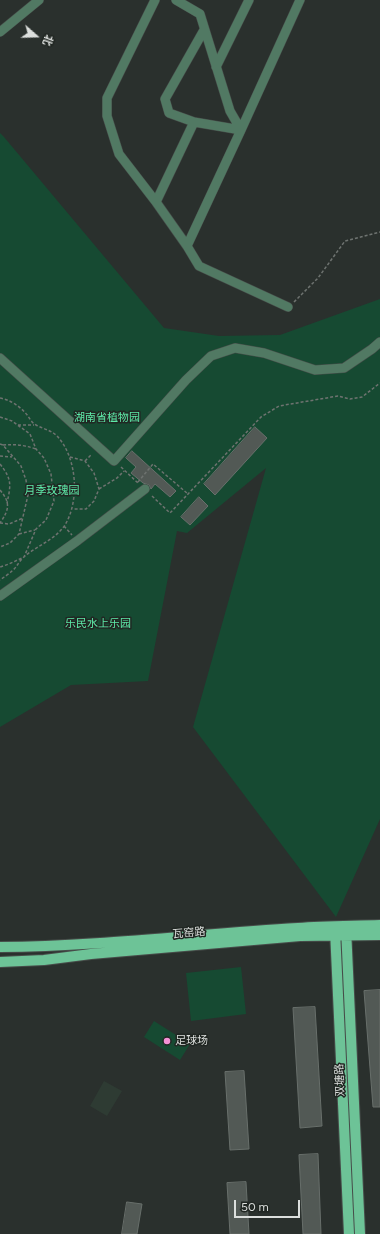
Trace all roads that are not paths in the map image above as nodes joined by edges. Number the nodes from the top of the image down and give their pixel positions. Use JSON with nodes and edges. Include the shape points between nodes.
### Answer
{"nodes":[{"id":1,"x":39,"y":0,"type":"edge"},
{"id":2,"x":155,"y":0,"type":"edge"},
{"id":3,"x":176,"y":0,"type":"edge"},
{"id":4,"x":249,"y":0,"type":"edge"},
{"id":5,"x":300,"y":0,"type":"edge"},
{"id":6,"x":204,"y":30,"type":"junction"},
{"id":7,"x":0,"y":32,"type":"edge"},
{"id":8,"x":216,"y":68,"type":"junction"},
{"id":9,"x":194,"y":122,"type":"junction"},
{"id":10,"x":241,"y":130,"type":"junction"},
{"id":11,"x":156,"y":202,"type":"junction"},
{"id":12,"x":187,"y":246,"type":"junction"},
{"id":13,"x":288,"y":307,"type":"road end"},
{"id":14,"x":380,"y":342,"type":"edge"},
{"id":15,"x":0,"y":358,"type":"edge"},
{"id":16,"x":144,"y":489,"type":"road end"},
{"id":17,"x":0,"y":596,"type":"edge"},
{"id":18,"x":380,"y":925,"type":"edge"},
{"id":19,"x":335,"y":931,"type":"junction"},
{"id":20,"x":346,"y":931,"type":"junction"},
{"id":21,"x":380,"y":934,"type":"edge"},
{"id":22,"x":0,"y":947,"type":"edge"},
{"id":23,"x":0,"y":962,"type":"edge"},
{"id":24,"x":349,"y":1234,"type":"edge"},
{"id":25,"x":360,"y":1234,"type":"edge"}],
"edges":[{"from":1,"to":7,"type":"street"},
{"from":2,"to":11,"type":"street","via":[[107,98],[107,116],[119,154]]},
{"from":3,"to":6,"type":"street","via":[[200,14]]},
{"from":4,"to":8,"type":"street"},
{"from":5,"to":10,"type":"street"},
{"from":6,"to":8,"type":"street"},
{"from":6,"to":9,"type":"street","via":[[165,99],[169,113]]},
{"from":8,"to":10,"type":"street","via":[[230,111]]},
{"from":9,"to":10,"type":"street"},
{"from":9,"to":11,"type":"street"},
{"from":10,"to":12,"type":"street"},
{"from":11,"to":12,"type":"street"},
{"from":12,"to":13,"type":"street","via":[[199,266]]},
{"from":14,"to":15,"type":"street","via":[[344,368],[315,370],[264,353],[236,348],[211,356],[186,380],[114,461]]},
{"from":16,"to":17,"type":"street"},
{"from":18,"to":20,"type":"main road","name":"瓦窑路"},
{"from":19,"to":20,"type":"main road","name":"瓦窑路"},
{"from":19,"to":22,"type":"main road","name":"瓦窑路","via":[[298,928],[46,947]]},
{"from":19,"to":23,"type":"main road","name":"瓦窑路","via":[[44,960]]},
{"from":19,"to":24,"type":"main road","name":"双塘路"},
{"from":20,"to":21,"type":"main road","name":"瓦窑路"},
{"from":20,"to":25,"type":"main road","name":"双塘路"}]}
